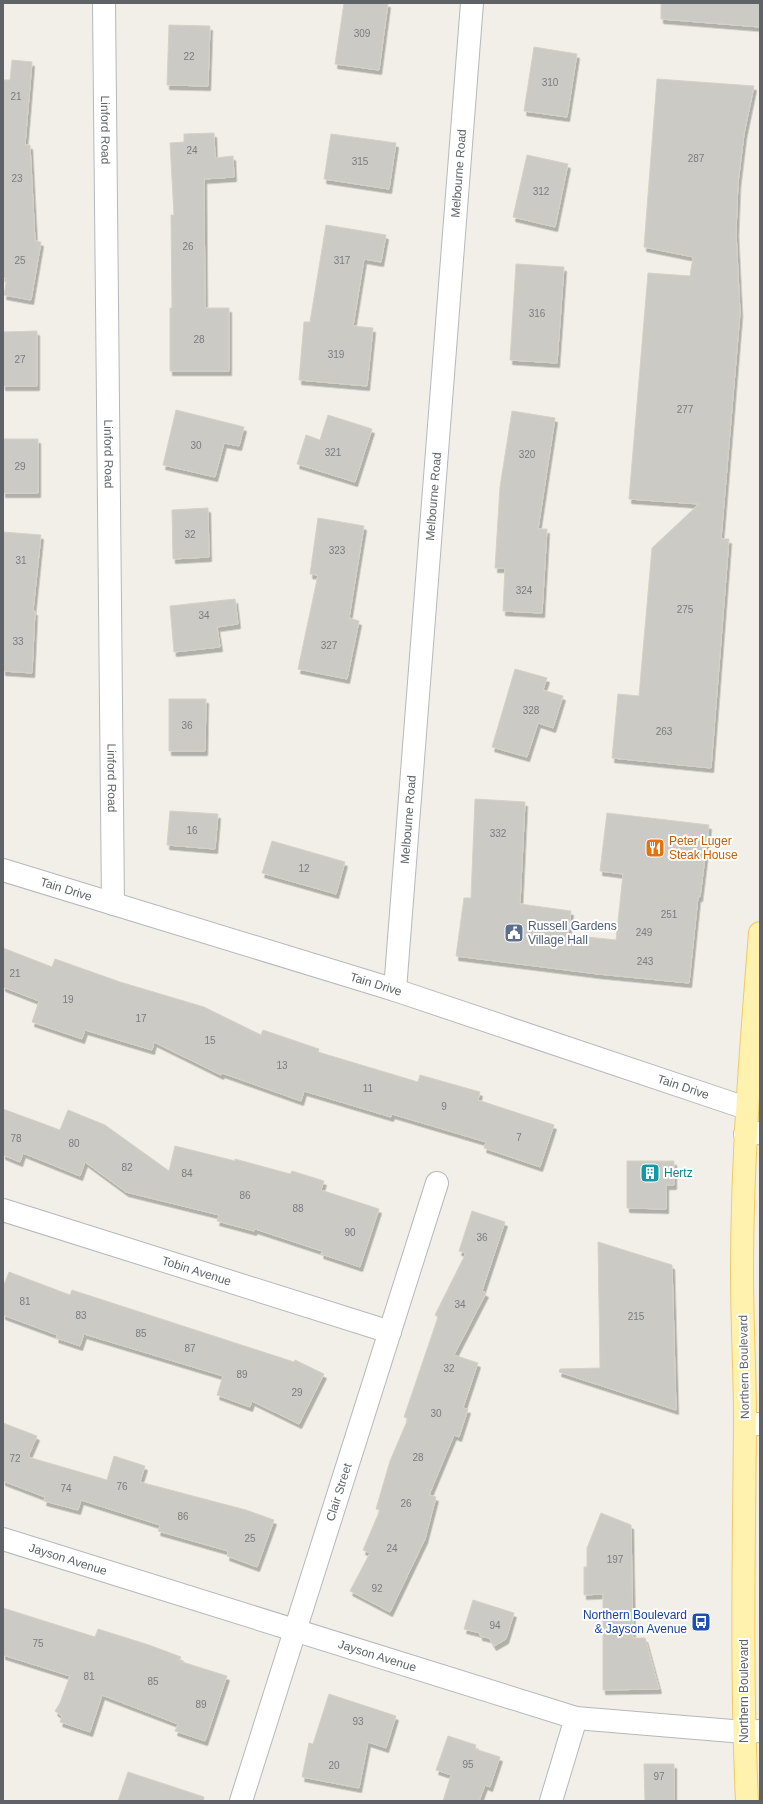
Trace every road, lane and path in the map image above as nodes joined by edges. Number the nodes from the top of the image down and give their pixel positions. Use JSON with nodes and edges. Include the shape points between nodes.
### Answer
{"nodes":[{"id":1,"x":104,"y":3,"type":"edge"},
{"id":2,"x":472,"y":3,"type":"edge"},
{"id":3,"x":3,"y":870,"type":"edge"},
{"id":4,"x":113,"y":904,"type":"junction"},
{"id":5,"x":760,"y":933,"type":"edge"},
{"id":6,"x":395,"y":990,"type":"junction"},
{"id":7,"x":746,"y":1108,"type":"junction"},
{"id":8,"x":753,"y":1133,"type":"edge"},
{"id":9,"x":437,"y":1183,"type":"dead end"},
{"id":10,"x":3,"y":1210,"type":"edge"},
{"id":11,"x":390,"y":1332,"type":"junction"},
{"id":12,"x":752,"y":1425,"type":"edge"},
{"id":13,"x":3,"y":1539,"type":"edge"},
{"id":14,"x":295,"y":1630,"type":"junction"},
{"id":15,"x":576,"y":1718,"type":"junction"},
{"id":16,"x":752,"y":1732,"type":"edge"},
{"id":17,"x":241,"y":1801,"type":"edge"},
{"id":18,"x":551,"y":1801,"type":"edge"},
{"id":19,"x":747,"y":1801,"type":"edge"}],
"edges":[{"from":1,"to":4,"type":"street","name":"Linford Road"},
{"from":2,"to":6,"type":"street","name":"Melbourne Road"},
{"from":3,"to":4,"type":"street","name":"Tain Drive"},
{"from":4,"to":6,"type":"street","name":"Tain Drive"},
{"from":5,"to":7,"type":"main road","name":"Northern Boulevard"},
{"from":6,"to":7,"type":"street","name":"Tain Drive"},
{"from":7,"to":8,"type":"main road","name":"Northern Boulevard"},
{"from":8,"to":12,"type":"main road","name":"Northern Boulevard","via":[[742,1273],[745,1367]]},
{"from":9,"to":11,"type":"street","name":"Clair Street"},
{"from":10,"to":11,"type":"street","name":"Tobin Avenue"},
{"from":11,"to":14,"type":"street","name":"Clair Street"},
{"from":12,"to":16,"type":"main road","name":"Northern Boulevard","via":[[743,1468]]},
{"from":13,"to":14,"type":"street","name":"Jayson Avenue"},
{"from":14,"to":15,"type":"street","name":"Jayson Avenue"},
{"from":14,"to":17,"type":"street","name":"Clair Street"},
{"from":15,"to":16,"type":"street","name":"Jayson Avenue"},
{"from":15,"to":18,"type":"street"},
{"from":16,"to":19,"type":"main road","name":"Northern Boulevard"}]}
